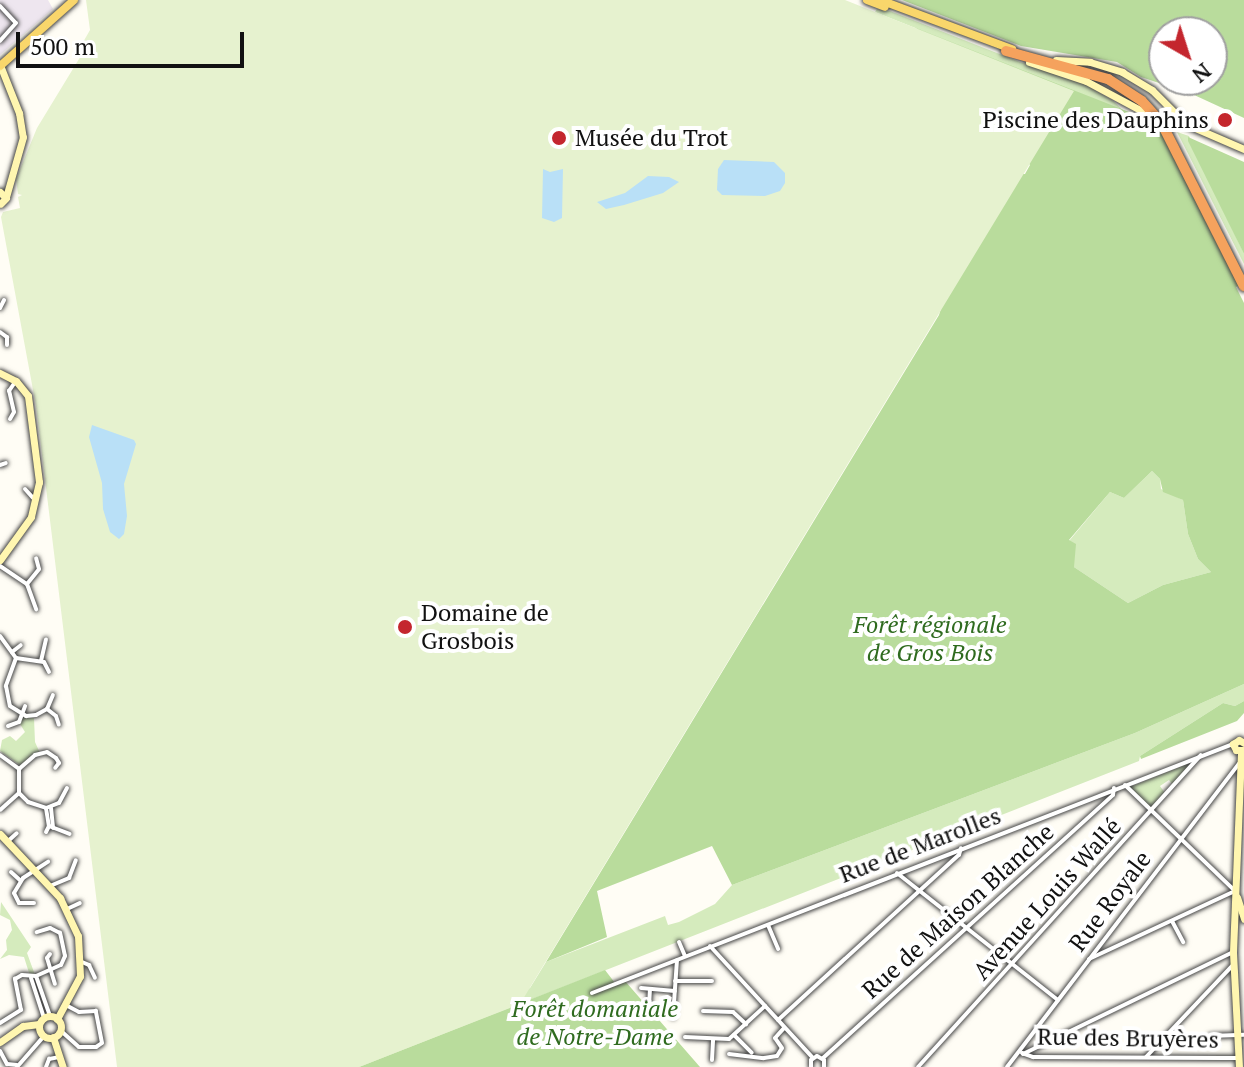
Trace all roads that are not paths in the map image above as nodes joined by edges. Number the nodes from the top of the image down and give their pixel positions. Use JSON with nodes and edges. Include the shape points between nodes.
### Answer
{"nodes":[{"id":1,"x":71,"y":0,"type":"edge"},
{"id":2,"x":867,"y":0,"type":"edge"},
{"id":3,"x":880,"y":0,"type":"edge"},
{"id":4,"x":0,"y":6,"type":"edge"},
{"id":5,"x":0,"y":41,"type":"edge"},
{"id":6,"x":1006,"y":51,"type":"junction"},
{"id":7,"x":1056,"y":60,"type":"junction"},
{"id":8,"x":1,"y":68,"type":"edge"},
{"id":9,"x":1244,"y":151,"type":"edge"},
{"id":10,"x":3,"y":194,"type":"edge"},
{"id":11,"x":0,"y":206,"type":"edge"},
{"id":12,"x":1244,"y":273,"type":"edge"},
{"id":13,"x":1244,"y":286,"type":"edge"},
{"id":14,"x":4,"y":300,"type":"dead end"},
{"id":15,"x":0,"y":308,"type":"edge"},
{"id":16,"x":0,"y":332,"type":"edge"},
{"id":17,"x":7,"y":345,"type":"dead end"},
{"id":18,"x":0,"y":373,"type":"edge"},
{"id":19,"x":16,"y":381,"type":"junction"},
{"id":20,"x":10,"y":419,"type":"dead end"},
{"id":21,"x":25,"y":489,"type":"dead end"},
{"id":22,"x":37,"y":501,"type":"junction"},
{"id":23,"x":36,"y":558,"type":"dead end"},
{"id":24,"x":0,"y":563,"type":"edge"},
{"id":25,"x":27,"y":584,"type":"junction"},
{"id":26,"x":36,"y":609,"type":"dead end"},
{"id":27,"x":0,"y":636,"type":"edge"},
{"id":28,"x":46,"y":640,"type":"dead end"},
{"id":29,"x":21,"y":645,"type":"dead end"},
{"id":30,"x":12,"y":652,"type":"junction"},
{"id":31,"x":16,"y":658,"type":"junction"},
{"id":32,"x":41,"y":661,"type":"junction"},
{"id":33,"x":49,"y":672,"type":"dead end"},
{"id":34,"x":53,"y":695,"type":"dead end"},
{"id":35,"x":25,"y":706,"type":"dead end"},
{"id":36,"x":47,"y":709,"type":"junction"},
{"id":37,"x":22,"y":714,"type":"junction"},
{"id":38,"x":59,"y":725,"type":"dead end"},
{"id":39,"x":8,"y":726,"type":"dead end"},
{"id":40,"x":1242,"y":743,"type":"edge"},
{"id":41,"x":0,"y":755,"type":"edge"},
{"id":42,"x":1201,"y":755,"type":"junction"},
{"id":43,"x":1244,"y":760,"type":"edge"},
{"id":44,"x":55,"y":768,"type":"dead end"},
{"id":45,"x":19,"y":769,"type":"junction"},
{"id":46,"x":1125,"y":785,"type":"junction"},
{"id":47,"x":67,"y":788,"type":"dead end"},
{"id":48,"x":1114,"y":788,"type":"junction"},
{"id":49,"x":19,"y":793,"type":"junction"},
{"id":50,"x":48,"y":808,"type":"junction"},
{"id":51,"x":0,"y":810,"type":"edge"},
{"id":52,"x":1151,"y":812,"type":"junction"},
{"id":53,"x":51,"y":827,"type":"junction"},
{"id":54,"x":46,"y":832,"type":"dead end"},
{"id":55,"x":17,"y":833,"type":"dead end"},
{"id":56,"x":0,"y":834,"type":"edge"},
{"id":57,"x":70,"y":834,"type":"dead end"},
{"id":58,"x":1180,"y":839,"type":"junction"},
{"id":59,"x":7,"y":842,"type":"junction"},
{"id":60,"x":961,"y":848,"type":"junction"},
{"id":61,"x":76,"y":860,"type":"dead end"},
{"id":62,"x":48,"y":862,"type":"dead end"},
{"id":63,"x":34,"y":870,"type":"junction"},
{"id":64,"x":11,"y":872,"type":"dead end"},
{"id":65,"x":897,"y":873,"type":"junction"},
{"id":66,"x":21,"y":881,"type":"junction"},
{"id":67,"x":50,"y":886,"type":"junction"},
{"id":68,"x":1235,"y":891,"type":"junction"},
{"id":69,"x":918,"y":892,"type":"junction"},
{"id":70,"x":34,"y":903,"type":"dead end"},
{"id":71,"x":80,"y":903,"type":"dead end"},
{"id":72,"x":67,"y":909,"type":"junction"},
{"id":73,"x":1239,"y":913,"type":"edge"},
{"id":74,"x":1172,"y":921,"type":"junction"},
{"id":75,"x":768,"y":925,"type":"junction"},
{"id":76,"x":966,"y":928,"type":"junction"},
{"id":77,"x":37,"y":932,"type":"dead end"},
{"id":78,"x":679,"y":942,"type":"dead end"},
{"id":79,"x":1183,"y":942,"type":"dead end"},
{"id":80,"x":710,"y":946,"type":"junction"},
{"id":81,"x":778,"y":949,"type":"dead end"},
{"id":82,"x":1233,"y":952,"type":"junction"},
{"id":83,"x":50,"y":954,"type":"dead end"},
{"id":84,"x":685,"y":956,"type":"junction"},
{"id":85,"x":677,"y":960,"type":"junction"},
{"id":86,"x":1088,"y":960,"type":"junction"},
{"id":87,"x":82,"y":962,"type":"junction"},
{"id":88,"x":1234,"y":964,"type":"junction"},
{"id":89,"x":1012,"y":965,"type":"junction"},
{"id":90,"x":51,"y":970,"type":"junction"},
{"id":91,"x":34,"y":977,"type":"junction"},
{"id":92,"x":95,"y":978,"type":"dead end"},
{"id":93,"x":675,"y":981,"type":"junction"},
{"id":94,"x":712,"y":981,"type":"dead end"},
{"id":95,"x":55,"y":984,"type":"dead end"},
{"id":96,"x":641,"y":988,"type":"dead end"},
{"id":97,"x":650,"y":989,"type":"junction"},
{"id":98,"x":675,"y":991,"type":"junction"},
{"id":99,"x":592,"y":993,"type":"dead end"},
{"id":100,"x":1058,"y":1000,"type":"junction"},
{"id":101,"x":66,"y":1005,"type":"junction"},
{"id":102,"x":765,"y":1006,"type":"junction"},
{"id":103,"x":649,"y":1007,"type":"dead end"},
{"id":104,"x":703,"y":1011,"type":"dead end"},
{"id":105,"x":673,"y":1017,"type":"dead end"},
{"id":106,"x":47,"y":1019,"type":"junction"},
{"id":107,"x":778,"y":1020,"type":"junction"},
{"id":108,"x":0,"y":1023,"type":"edge"},
{"id":109,"x":746,"y":1024,"type":"junction"},
{"id":110,"x":785,"y":1028,"type":"junction"},
{"id":111,"x":56,"y":1034,"type":"junction"},
{"id":112,"x":734,"y":1035,"type":"junction"},
{"id":113,"x":1241,"y":1035,"type":"edge"},
{"id":114,"x":44,"y":1036,"type":"junction"},
{"id":115,"x":1210,"y":1036,"type":"dead end"},
{"id":116,"x":685,"y":1037,"type":"dead end"},
{"id":117,"x":713,"y":1038,"type":"junction"},
{"id":118,"x":0,"y":1042,"type":"edge"},
{"id":119,"x":742,"y":1043,"type":"junction"},
{"id":120,"x":1021,"y":1053,"type":"junction"},
{"id":121,"x":1,"y":1054,"type":"edge"},
{"id":122,"x":729,"y":1054,"type":"dead end"},
{"id":123,"x":740,"y":1054,"type":"junction"},
{"id":124,"x":754,"y":1056,"type":"junction"},
{"id":125,"x":59,"y":1057,"type":"junction"},
{"id":126,"x":1119,"y":1057,"type":"junction"},
{"id":127,"x":1146,"y":1057,"type":"junction"},
{"id":128,"x":813,"y":1058,"type":"junction"},
{"id":129,"x":823,"y":1058,"type":"junction"},
{"id":130,"x":712,"y":1060,"type":"dead end"},
{"id":131,"x":1239,"y":1062,"type":"edge"},
{"id":132,"x":17,"y":1066,"type":"edge"},
{"id":133,"x":46,"y":1067,"type":"edge"},
{"id":134,"x":63,"y":1067,"type":"edge"},
{"id":135,"x":755,"y":1067,"type":"edge"},
{"id":136,"x":811,"y":1067,"type":"edge"},
{"id":137,"x":824,"y":1067,"type":"edge"},
{"id":138,"x":918,"y":1067,"type":"edge"},
{"id":139,"x":1007,"y":1067,"type":"edge"},
{"id":140,"x":1119,"y":1067,"type":"edge"}],
"edges":[{"from":1,"to":8,"type":"main road"},
{"from":1,"to":8,"type":"main road"},
{"from":2,"to":6,"type":"main road"},
{"from":3,"to":7,"type":"main road","via":[[997,45]]},
{"from":4,"to":5,"type":"street","via":[[16,23]]},
{"from":6,"to":9,"type":"main road","bridge":true},
{"from":6,"to":13,"type":"highway","via":[[1103,77],[1142,101],[1161,122]]},
{"from":7,"to":9,"type":"main road","via":[[1090,62],[1122,72],[1152,90],[1186,124]]},
{"from":7,"to":12,"type":"highway","via":[[1110,75],[1154,106],[1172,129]]},
{"from":8,"to":10,"type":"main road","via":[[23,137]]},
{"from":10,"to":11,"type":"main road"},
{"from":14,"to":15,"type":"street"},
{"from":16,"to":17,"type":"street"},
{"from":18,"to":19,"type":"main road"},
{"from":19,"to":20,"type":"street","via":[[9,391],[14,412]]},
{"from":19,"to":22,"type":"main road","via":[[28,396]]},
{"from":21,"to":22,"type":"street"},
{"from":22,"to":24,"type":"main road"},
{"from":23,"to":25,"type":"street","via":[[39,569]]},
{"from":24,"to":25,"type":"street"},
{"from":25,"to":26,"type":"street"},
{"from":27,"to":30,"type":"street"},
{"from":28,"to":32,"type":"street"},
{"from":29,"to":30,"type":"street"},
{"from":30,"to":31,"type":"street"},
{"from":31,"to":32,"type":"street"},
{"from":31,"to":37,"type":"street","via":[[6,693],[10,706]]},
{"from":32,"to":33,"type":"street"},
{"from":34,"to":36,"type":"street"},
{"from":35,"to":37,"type":"street"},
{"from":36,"to":37,"type":"street"},
{"from":36,"to":38,"type":"street"},
{"from":37,"to":39,"type":"street","via":[[19,722]]},
{"from":40,"to":42,"type":"street","name":"Rue de Marolles"},
{"from":40,"to":43,"type":"main road"},
{"from":41,"to":45,"type":"street"},
{"from":42,"to":46,"type":"street","name":"Rue de Marolles"},
{"from":42,"to":52,"type":"street","name":"Avenue Louis Wallé"},
{"from":43,"to":58,"type":"street","name":"Rue Royale"},
{"from":43,"to":68,"type":"main road"},
{"from":44,"to":45,"type":"street","via":[[59,763],[47,752]]},
{"from":45,"to":49,"type":"street"},
{"from":46,"to":48,"type":"street","name":"Rue de Marolles"},
{"from":46,"to":52,"type":"street"},
{"from":47,"to":50,"type":"street","via":[[59,803]]},
{"from":48,"to":60,"type":"street","name":"Rue de Marolles"},
{"from":48,"to":76,"type":"street","name":"Rue de Maison Blanche"},
{"from":49,"to":50,"type":"street","via":[[34,806]]},
{"from":49,"to":51,"type":"street"},
{"from":50,"to":53,"type":"street"},
{"from":52,"to":58,"type":"street"},
{"from":52,"to":89,"type":"street","name":"Avenue Louis Wallé"},
{"from":53,"to":54,"type":"street"},
{"from":53,"to":57,"type":"street"},
{"from":55,"to":59,"type":"street"},
{"from":56,"to":59,"type":"main road"},
{"from":58,"to":68,"type":"street"},
{"from":58,"to":86,"type":"street","name":"Rue Royale"},
{"from":59,"to":63,"type":"main road"},
{"from":60,"to":65,"type":"street","name":"Rue de Marolles"},
{"from":60,"to":69,"type":"street"},
{"from":61,"to":67,"type":"street","via":[[69,878]]},
{"from":62,"to":63,"type":"street"},
{"from":63,"to":66,"type":"street"},
{"from":63,"to":67,"type":"main road"},
{"from":64,"to":66,"type":"street"},
{"from":65,"to":69,"type":"street"},
{"from":65,"to":75,"type":"street","name":"Rue de Marolles"},
{"from":66,"to":70,"type":"street","via":[[15,899]]},
{"from":67,"to":72,"type":"main road"},
{"from":68,"to":73,"type":"main road"},
{"from":68,"to":74,"type":"street"},
{"from":69,"to":76,"type":"street"},
{"from":69,"to":107,"type":"street"},
{"from":71,"to":72,"type":"street"},
{"from":72,"to":87,"type":"main road","via":[[82,935]]},
{"from":73,"to":82,"type":"main road"},
{"from":74,"to":79,"type":"street"},
{"from":74,"to":86,"type":"street"},
{"from":75,"to":80,"type":"street","name":"Rue de Marolles"},
{"from":75,"to":81,"type":"street"},
{"from":76,"to":89,"type":"street"},
{"from":76,"to":129,"type":"street","name":"Rue de Maison Blanche"},
{"from":77,"to":90,"type":"street","via":[[50,928],[60,933],[64,961]]},
{"from":78,"to":84,"type":"street"},
{"from":80,"to":84,"type":"street","name":"Rue de Marolles"},
{"from":80,"to":102,"type":"street"},
{"from":82,"to":88,"type":"main road"},
{"from":82,"to":120,"type":"street"},
{"from":83,"to":90,"type":"street"},
{"from":84,"to":85,"type":"street","name":"Rue de Marolles"},
{"from":85,"to":93,"type":"street"},
{"from":85,"to":99,"type":"street","name":"Rue de Marolles"},
{"from":86,"to":100,"type":"street","name":"Rue Royale"},
{"from":87,"to":92,"type":"street"},
{"from":87,"to":101,"type":"main road"},
{"from":88,"to":113,"type":"main road"},
{"from":88,"to":127,"type":"street"},
{"from":89,"to":100,"type":"street"},
{"from":89,"to":138,"type":"street","name":"Avenue Louis Wallé"},
{"from":90,"to":91,"type":"street"},
{"from":90,"to":95,"type":"street"},
{"from":91,"to":106,"type":"street"},
{"from":91,"to":108,"type":"street","via":[[15,979],[21,1010]]},
{"from":93,"to":94,"type":"street"},
{"from":93,"to":98,"type":"street"},
{"from":96,"to":97,"type":"street"},
{"from":97,"to":98,"type":"street"},
{"from":97,"to":103,"type":"street"},
{"from":98,"to":105,"type":"street"},
{"from":100,"to":120,"type":"street","name":"Rue Royale"},
{"from":101,"to":106,"type":"main road"},
{"from":101,"to":111,"type":"street","via":[[79,1012],[96,1011],[102,1043],[79,1047]]},
{"from":102,"to":107,"type":"street"},
{"from":102,"to":109,"type":"street"},
{"from":104,"to":109,"type":"street","via":[[733,1012]]},
{"from":106,"to":111,"type":"main road"},
{"from":106,"to":114,"type":"main road"},
{"from":106,"to":118,"type":"main road","via":[[23,1026]]},
{"from":107,"to":110,"type":"street"},
{"from":109,"to":112,"type":"street"},
{"from":110,"to":124,"type":"street","via":[[775,1038],[781,1052],[769,1058]]},
{"from":110,"to":128,"type":"street"},
{"from":111,"to":114,"type":"main road"},
{"from":111,"to":125,"type":"main road"},
{"from":112,"to":117,"type":"street"},
{"from":112,"to":119,"type":"street"},
{"from":113,"to":115,"type":"street"},
{"from":113,"to":131,"type":"main road"},
{"from":114,"to":132,"type":"street"},
{"from":116,"to":117,"type":"street"},
{"from":117,"to":130,"type":"street"},
{"from":119,"to":123,"type":"street"},
{"from":119,"to":124,"type":"street"},
{"from":120,"to":126,"type":"street","name":"Rue des Bruyères"},
{"from":120,"to":139,"type":"street","name":"Rue Royale"},
{"from":121,"to":132,"type":"street"},
{"from":122,"to":123,"type":"street"},
{"from":123,"to":124,"type":"street"},
{"from":124,"to":135,"type":"street"},
{"from":125,"to":133,"type":"street","via":[[49,1059]]},
{"from":125,"to":134,"type":"main road"},
{"from":126,"to":127,"type":"street","name":"Rue des Bruyères"},
{"from":126,"to":140,"type":"street"},
{"from":127,"to":131,"type":"street","name":"Rue des Bruyères"},
{"from":128,"to":129,"type":"street"},
{"from":128,"to":136,"type":"street"},
{"from":129,"to":137,"type":"street"}]}
